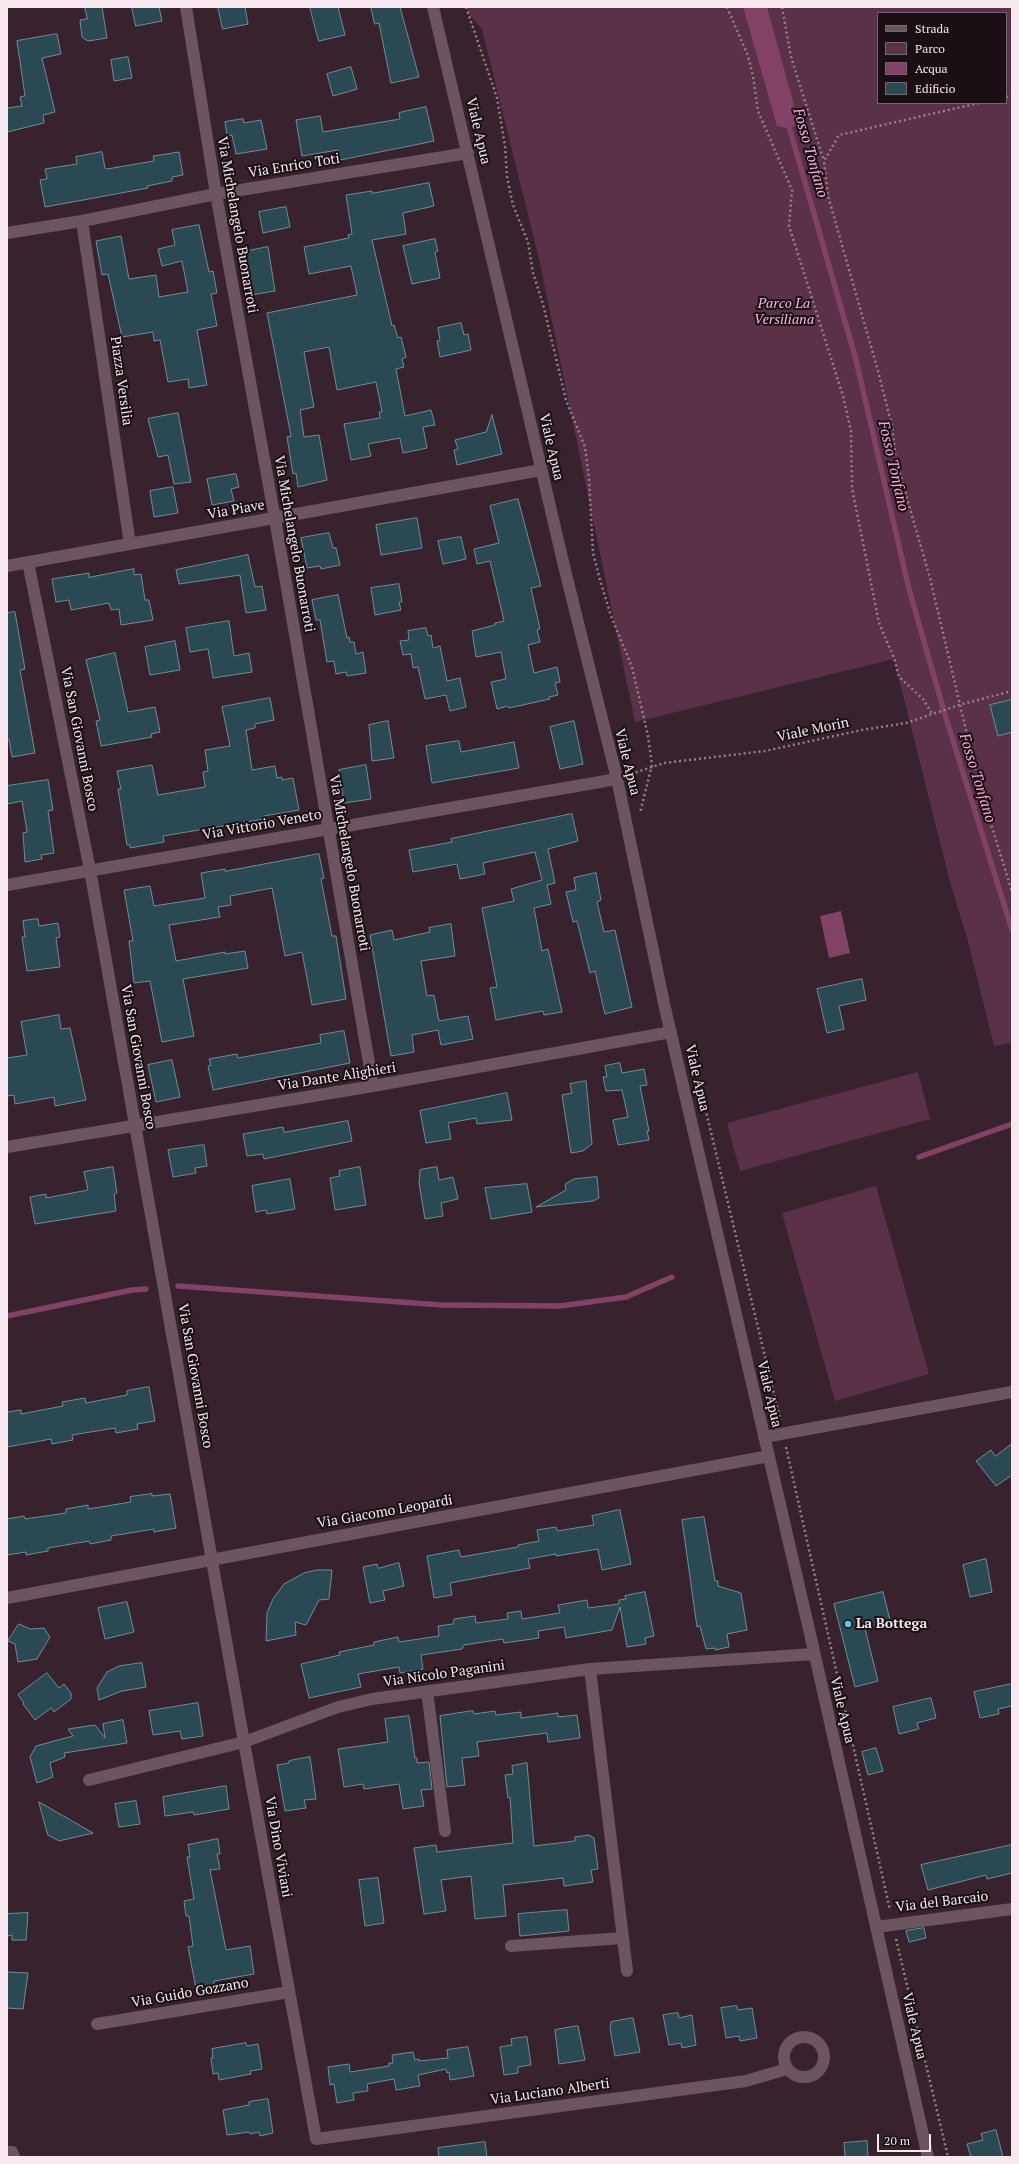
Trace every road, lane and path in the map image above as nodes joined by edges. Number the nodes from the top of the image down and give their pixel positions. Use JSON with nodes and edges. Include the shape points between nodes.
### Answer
{"nodes":[{"id":1,"x":186,"y":7,"type":"edge"},
{"id":2,"x":433,"y":7,"type":"edge"},
{"id":3,"x":466,"y":7,"type":"edge"},
{"id":4,"x":727,"y":7,"type":"edge"},
{"id":5,"x":782,"y":7,"type":"edge"},
{"id":6,"x":975,"y":104,"type":"edge"},
{"id":7,"x":468,"y":153,"type":"junction"},
{"id":8,"x":824,"y":161,"type":"junction"},
{"id":9,"x":216,"y":194,"type":"junction"},
{"id":10,"x":82,"y":221,"type":"junction"},
{"id":11,"x":7,"y":233,"type":"edge"},
{"id":12,"x":541,"y":470,"type":"junction"},
{"id":13,"x":275,"y":519,"type":"junction"},
{"id":14,"x":130,"y":544,"type":"junction"},
{"id":15,"x":28,"y":562,"type":"junction"},
{"id":16,"x":7,"y":566,"type":"edge"},
{"id":17,"x":1012,"y":691,"type":"edge"},
{"id":18,"x":958,"y":705,"type":"junction"},
{"id":19,"x":932,"y":715,"type":"junction"},
{"id":20,"x":652,"y":765,"type":"junction"},
{"id":21,"x":617,"y":779,"type":"junction"},
{"id":22,"x":639,"y":820,"type":"dead end"},
{"id":23,"x":327,"y":829,"type":"junction"},
{"id":24,"x":90,"y":870,"type":"junction"},
{"id":25,"x":7,"y":885,"type":"edge"},
{"id":26,"x":1012,"y":892,"type":"edge"},
{"id":27,"x":671,"y":1032,"type":"junction"},
{"id":28,"x":373,"y":1086,"type":"junction"},
{"id":29,"x":703,"y":1098,"type":"dead end"},
{"id":30,"x":135,"y":1124,"type":"junction"},
{"id":31,"x":7,"y":1147,"type":"edge"},
{"id":32,"x":1012,"y":1392,"type":"edge"},
{"id":33,"x":783,"y":1432,"type":"junction"},
{"id":34,"x":764,"y":1437,"type":"junction"},
{"id":35,"x":769,"y":1456,"type":"junction"},
{"id":36,"x":212,"y":1559,"type":"junction"},
{"id":37,"x":7,"y":1598,"type":"edge"},
{"id":38,"x":814,"y":1654,"type":"junction"},
{"id":39,"x":590,"y":1669,"type":"junction"},
{"id":40,"x":427,"y":1691,"type":"junction"},
{"id":41,"x":244,"y":1742,"type":"junction"},
{"id":42,"x":89,"y":1780,"type":"dead end"},
{"id":43,"x":445,"y":1832,"type":"dead end"},
{"id":44,"x":1012,"y":1909,"type":"edge"},
{"id":45,"x":893,"y":1923,"type":"junction"},
{"id":46,"x":876,"y":1927,"type":"junction"},
{"id":47,"x":623,"y":1938,"type":"junction"},
{"id":48,"x":511,"y":1946,"type":"dead end"},
{"id":49,"x":627,"y":1972,"type":"dead end"},
{"id":50,"x":289,"y":1992,"type":"junction"},
{"id":51,"x":97,"y":2024,"type":"dead end"},
{"id":52,"x":787,"y":2069,"type":"dead end"},
{"id":53,"x":316,"y":2139,"type":"joint"},
{"id":54,"x":7,"y":2152,"type":"edge"},
{"id":55,"x":14,"y":2157,"type":"edge"},
{"id":56,"x":928,"y":2157,"type":"edge"},
{"id":57,"x":948,"y":2157,"type":"edge"}],
"edges":[{"from":1,"to":9,"type":"street","name":"Via Michelangelo Buonarroti"},
{"from":2,"to":7,"type":"street","name":"Viale Apua"},
{"from":3,"to":20,"type":"path","via":[[497,98],[513,205],[528,242],[532,273],[543,304],[566,400],[585,447],[594,553],[611,616],[632,667],[651,750]]},
{"from":4,"to":19,"type":"path","via":[[748,56],[758,110],[792,190],[789,226],[843,396],[851,431],[852,488],[879,623],[899,677],[923,699]]},
{"from":5,"to":8,"type":"path","via":[[791,57]]},
{"from":6,"to":8,"type":"path","via":[[839,135]]},
{"from":7,"to":9,"type":"street","name":"Via Enrico Toti"},
{"from":7,"to":12,"type":"street","name":"Viale Apua"},
{"from":8,"to":18,"type":"path","via":[[828,196],[878,371],[892,426],[896,460],[930,578]]},
{"from":9,"to":10,"type":"street","name":"Via Enrico Toti"},
{"from":9,"to":13,"type":"street","name":"Via Michelangelo Buonarroti"},
{"from":10,"to":11,"type":"street","name":"Via Enrico Toti"},
{"from":10,"to":14,"type":"street","name":"Piazza Versilia"},
{"from":12,"to":13,"type":"street","name":"Via Piave"},
{"from":12,"to":21,"type":"street","name":"Viale Apua"},
{"from":13,"to":14,"type":"street","name":"Via Piave"},
{"from":13,"to":23,"type":"street","name":"Via Michelangelo Buonarroti"},
{"from":14,"to":15,"type":"street","name":"Via Piave"},
{"from":15,"to":16,"type":"street","name":"Via Piave"},
{"from":15,"to":24,"type":"street","name":"Via San Giovanni Bosco"},
{"from":17,"to":18,"type":"path","name":"Viale Morin"},
{"from":18,"to":19,"type":"path","name":"Viale Morin"},
{"from":18,"to":26,"type":"path","via":[[979,785]]},
{"from":19,"to":20,"type":"path","name":"Viale Morin","via":[[906,723],[765,751]]},
{"from":20,"to":21,"type":"path","name":"Viale Morin"},
{"from":20,"to":22,"type":"path"},
{"from":21,"to":23,"type":"street","name":"Via Vittorio Veneto"},
{"from":21,"to":27,"type":"street","name":"Viale Apua"},
{"from":23,"to":24,"type":"street","name":"Via Vittorio Veneto"},
{"from":23,"to":28,"type":"street","name":"Via Michelangelo Buonarroti"},
{"from":24,"to":25,"type":"street","name":"Via Vittorio Veneto"},
{"from":24,"to":30,"type":"street","name":"Via San Giovanni Bosco"},
{"from":27,"to":28,"type":"street","name":"Via Dante Alighieri"},
{"from":27,"to":34,"type":"street","name":"Viale Apua"},
{"from":28,"to":30,"type":"street","name":"Via Dante Alighieri"},
{"from":29,"to":33,"type":"path"},
{"from":30,"to":31,"type":"street","name":"Via Dante Alighieri"},
{"from":30,"to":36,"type":"street","name":"Via San Giovanni Bosco"},
{"from":32,"to":33,"type":"street"},
{"from":33,"to":34,"type":"street"},
{"from":33,"to":45,"type":"path"},
{"from":34,"to":35,"type":"street","name":"Viale Apua"},
{"from":35,"to":36,"type":"street","name":"Via Giacomo Leopardi"},
{"from":35,"to":38,"type":"street","name":"Viale Apua"},
{"from":36,"to":37,"type":"street","name":"Via Giacomo Leopardi"},
{"from":36,"to":41,"type":"street","name":"Via Dino Viviani"},
{"from":38,"to":39,"type":"street","name":"Via Nicolo Paganini"},
{"from":38,"to":46,"type":"street","name":"Viale Apua"},
{"from":39,"to":40,"type":"street","name":"Via Nicolo Paganini"},
{"from":39,"to":47,"type":"street"},
{"from":40,"to":41,"type":"street","name":"Via Nicolo Paganini","via":[[338,1707]]},
{"from":40,"to":43,"type":"street"},
{"from":41,"to":42,"type":"street","name":"Via Nicolo Paganini"},
{"from":41,"to":50,"type":"street","name":"Via Dino Viviani"},
{"from":44,"to":45,"type":"street","name":"Via del Barcaio"},
{"from":45,"to":46,"type":"street","name":"Via del Barcaio"},
{"from":45,"to":57,"type":"path"},
{"from":46,"to":56,"type":"street","name":"Viale Apua"},
{"from":47,"to":48,"type":"street"},
{"from":47,"to":49,"type":"street"},
{"from":50,"to":51,"type":"street","name":"Via Guido Gozzano"},
{"from":50,"to":53,"type":"street","name":"Via Dino Viviani"},
{"from":52,"to":53,"type":"street","name":"Via Luciano Alberti","via":[[746,2081]]},
{"from":54,"to":55,"type":"street","via":[[12,2152]]}]}
